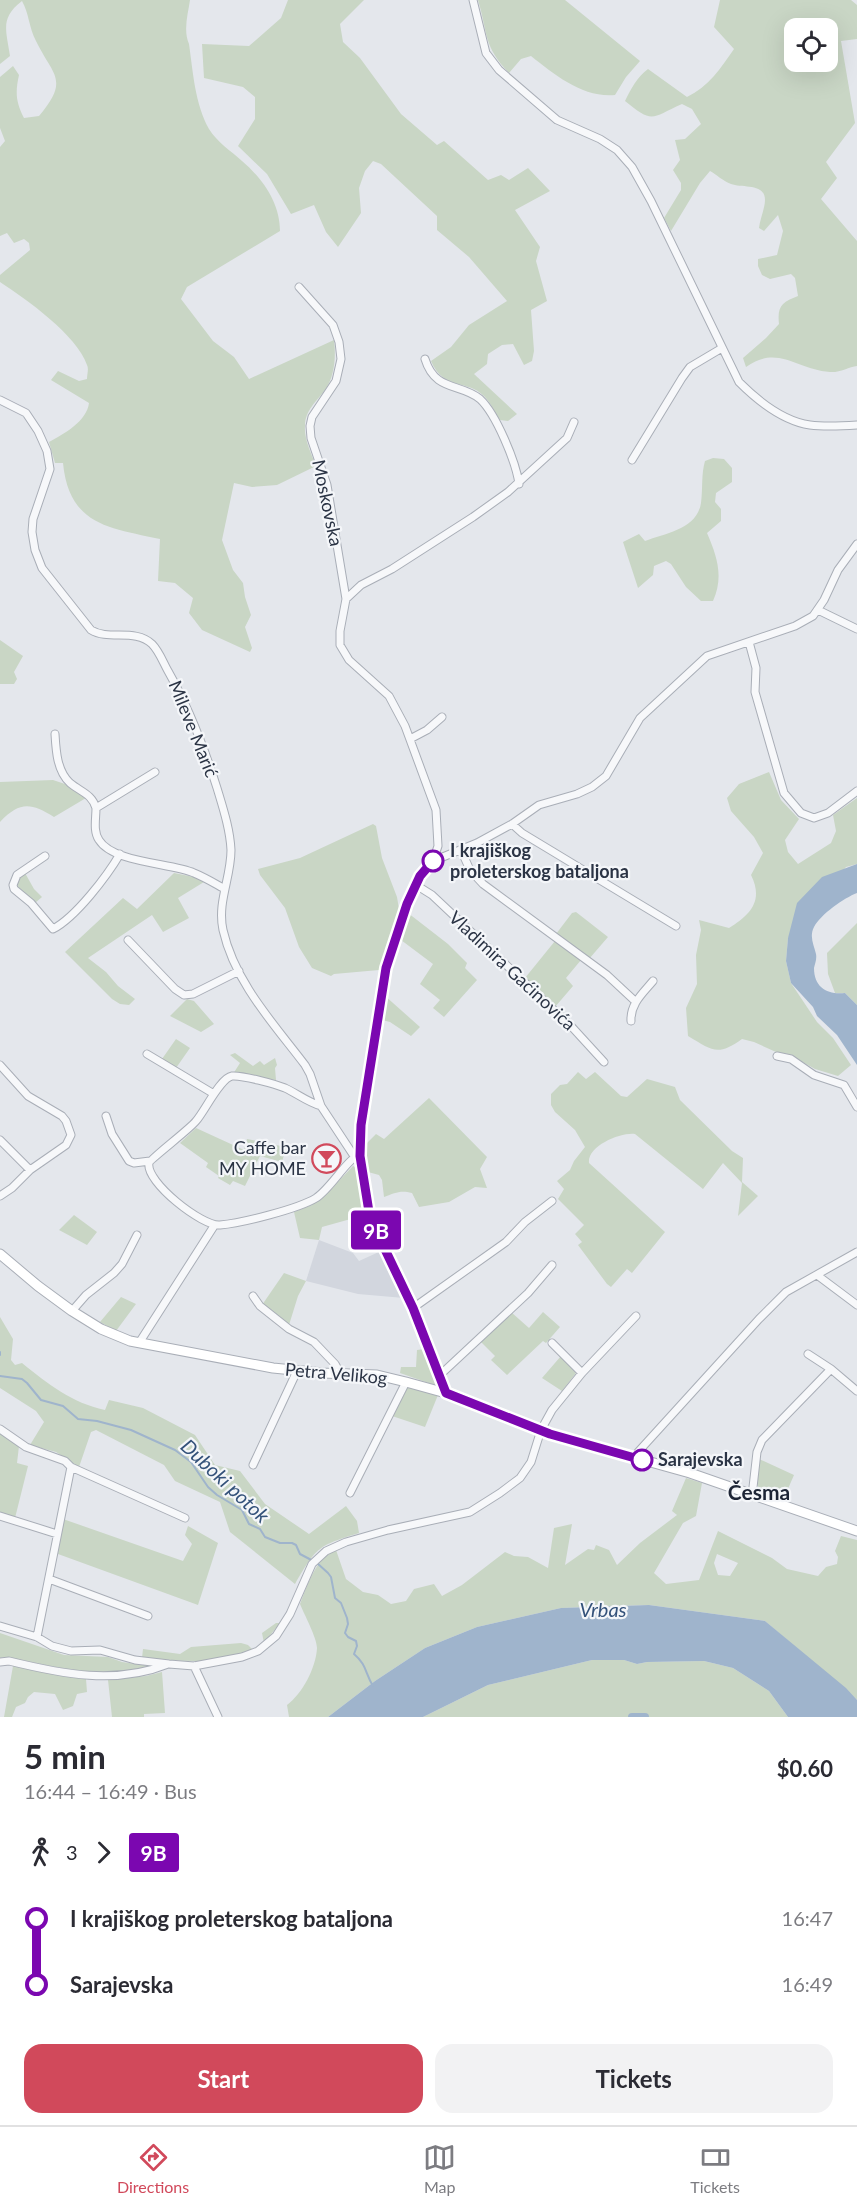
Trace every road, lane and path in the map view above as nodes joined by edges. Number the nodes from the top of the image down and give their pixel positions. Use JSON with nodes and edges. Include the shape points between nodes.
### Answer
{"nodes":[{"id":1,"x":473,"y":0,"type":"edge"},
{"id":2,"x":298,"y":287,"type":"dead end"},
{"id":3,"x":722,"y":348,"type":"junction"},
{"id":4,"x":425,"y":359,"type":"dead end"},
{"id":5,"x":0,"y":400,"type":"edge"},
{"id":6,"x":574,"y":422,"type":"dead end"},
{"id":7,"x":857,"y":425,"type":"edge"},
{"id":8,"x":632,"y":460,"type":"dead end"},
{"id":9,"x":519,"y":484,"type":"junction"},
{"id":10,"x":857,"y":544,"type":"edge"},
{"id":11,"x":346,"y":599,"type":"junction"},
{"id":12,"x":818,"y":610,"type":"junction"},
{"id":13,"x":857,"y":629,"type":"edge"},
{"id":14,"x":749,"y":642,"type":"junction"},
{"id":15,"x":442,"y":717,"type":"dead end"},
{"id":16,"x":55,"y":734,"type":"dead end"},
{"id":17,"x":410,"y":739,"type":"junction"},
{"id":18,"x":155,"y":772,"type":"dead end"},
{"id":19,"x":857,"y":791,"type":"edge"},
{"id":20,"x":96,"y":808,"type":"junction"},
{"id":21,"x":512,"y":824,"type":"junction"},
{"id":22,"x":438,"y":846,"type":"junction"},
{"id":23,"x":461,"y":850,"type":"junction"},
{"id":24,"x":120,"y":854,"type":"junction"},
{"id":25,"x":449,"y":854,"type":"junction"},
{"id":26,"x":45,"y":856,"type":"dead end"},
{"id":27,"x":433,"y":861,"type":"junction"},
{"id":28,"x":416,"y":885,"type":"junction"},
{"id":29,"x":223,"y":888,"type":"junction"},
{"id":30,"x":676,"y":926,"type":"dead end"},
{"id":31,"x":128,"y":940,"type":"dead end"},
{"id":32,"x":239,"y":971,"type":"junction"},
{"id":33,"x":654,"y":981,"type":"dead end"},
{"id":34,"x":636,"y":1002,"type":"junction"},
{"id":35,"x":631,"y":1021,"type":"dead end"},
{"id":36,"x":147,"y":1054,"type":"dead end"},
{"id":37,"x":777,"y":1056,"type":"dead end"},
{"id":38,"x":604,"y":1062,"type":"dead end"},
{"id":39,"x":0,"y":1065,"type":"edge"},
{"id":40,"x":214,"y":1094,"type":"junction"},
{"id":41,"x":321,"y":1106,"type":"junction"},
{"id":42,"x":857,"y":1107,"type":"edge"},
{"id":43,"x":106,"y":1116,"type":"dead end"},
{"id":44,"x":0,"y":1140,"type":"edge"},
{"id":45,"x":357,"y":1156,"type":"junction"},
{"id":46,"x":150,"y":1161,"type":"junction"},
{"id":47,"x":30,"y":1170,"type":"junction"},
{"id":48,"x":0,"y":1196,"type":"edge"},
{"id":49,"x":552,"y":1201,"type":"dead end"},
{"id":50,"x":214,"y":1226,"type":"junction"},
{"id":51,"x":137,"y":1235,"type":"dead end"},
{"id":52,"x":857,"y":1252,"type":"edge"},
{"id":53,"x":0,"y":1254,"type":"edge"},
{"id":54,"x":552,"y":1265,"type":"dead end"},
{"id":55,"x":817,"y":1275,"type":"junction"},
{"id":56,"x":253,"y":1296,"type":"dead end"},
{"id":57,"x":857,"y":1305,"type":"edge"},
{"id":58,"x":413,"y":1308,"type":"junction"},
{"id":59,"x":72,"y":1311,"type":"junction"},
{"id":60,"x":636,"y":1316,"type":"dead end"},
{"id":61,"x":139,"y":1343,"type":"junction"},
{"id":62,"x":552,"y":1343,"type":"dead end"},
{"id":63,"x":808,"y":1354,"type":"dead end"},
{"id":64,"x":831,"y":1370,"type":"junction"},
{"id":65,"x":297,"y":1371,"type":"junction"},
{"id":66,"x":340,"y":1373,"type":"junction"},
{"id":67,"x":582,"y":1373,"type":"junction"},
{"id":68,"x":440,"y":1376,"type":"junction"},
{"id":69,"x":406,"y":1382,"type":"junction"},
{"id":70,"x":857,"y":1391,"type":"edge"},
{"id":71,"x":446,"y":1393,"type":"junction"},
{"id":72,"x":0,"y":1429,"type":"edge"},
{"id":73,"x":541,"y":1430,"type":"junction"},
{"id":74,"x":635,"y":1458,"type":"junction"},
{"id":75,"x":254,"y":1465,"type":"dead end"},
{"id":76,"x":71,"y":1467,"type":"junction"},
{"id":77,"x":350,"y":1493,"type":"dead end"},
{"id":78,"x":752,"y":1496,"type":"junction"},
{"id":79,"x":0,"y":1516,"type":"edge"},
{"id":80,"x":185,"y":1518,"type":"dead end"},
{"id":81,"x":857,"y":1531,"type":"edge"},
{"id":82,"x":57,"y":1534,"type":"junction"},
{"id":83,"x":49,"y":1578,"type":"junction"},
{"id":84,"x":148,"y":1616,"type":"dead end"},
{"id":85,"x":0,"y":1626,"type":"edge"},
{"id":86,"x":37,"y":1637,"type":"junction"},
{"id":87,"x":0,"y":1662,"type":"edge"},
{"id":88,"x":169,"y":1664,"type":"junction"},
{"id":89,"x":194,"y":1666,"type":"junction"},
{"id":90,"x":218,"y":1717,"type":"edge"}],
"edges":[{"from":1,"to":3,"type":"street","via":[[486,53],[499,70],[557,120],[600,139],[632,166]]},
{"from":2,"to":11,"type":"street","name":"Moskovska","via":[[333,325],[339,342],[341,359],[336,381],[309,426],[327,484]]},
{"from":3,"to":7,"type":"street","via":[[739,382],[758,401],[809,425]]},
{"from":3,"to":8,"type":"street","via":[[690,367]]},
{"from":4,"to":9,"type":"street","via":[[428,369],[445,385],[479,399],[491,414],[517,468]]},
{"from":5,"to":29,"type":"street","name":"Mileve Marić","via":[[27,412],[47,451],[50,469],[32,531],[42,568],[91,630],[136,636],[153,645],[184,699],[211,770],[230,837],[231,861]]},
{"from":6,"to":9,"type":"street","via":[[567,438]]},
{"from":9,"to":11,"type":"street","via":[[473,518],[361,585]]},
{"from":10,"to":12,"type":"street","via":[[838,570]]},
{"from":11,"to":17,"type":"street","name":"Moskovska","via":[[340,631],[342,650],[389,696]]},
{"from":12,"to":13,"type":"street"},
{"from":12,"to":14,"type":"street","via":[[806,621]]},
{"from":14,"to":19,"type":"street","via":[[756,668],[755,693],[784,793],[801,813],[814,818],[828,813]]},
{"from":14,"to":21,"type":"street","via":[[706,656],[691,669],[640,718],[606,776],[592,787],[539,805]]},
{"from":15,"to":17,"type":"street"},
{"from":16,"to":20,"type":"street","via":[[56,754],[63,773],[93,799]]},
{"from":17,"to":22,"type":"street","name":"Moskovska","via":[[436,810]]},
{"from":18,"to":20,"type":"street"},
{"from":20,"to":24,"type":"street","via":[[99,840]]},
{"from":21,"to":23,"type":"street"},
{"from":21,"to":30,"type":"street"},
{"from":22,"to":25,"type":"street"},
{"from":22,"to":27,"type":"street","name":"Moskovska"},
{"from":23,"to":25,"type":"street"},
{"from":23,"to":34,"type":"street","via":[[470,870],[483,884],[607,975]]},
{"from":24,"to":26,"type":"street","via":[[97,887],[52,929],[13,885],[17,875]]},
{"from":24,"to":29,"type":"street","via":[[194,873]]},
{"from":25,"to":27,"type":"street"},
{"from":27,"to":28,"type":"street"},
{"from":28,"to":38,"type":"street","name":"Vladimira Gaćinovića","via":[[432,895]]},
{"from":28,"to":45,"type":"street","via":[[382,984]]},
{"from":29,"to":32,"type":"street","name":"Mileve Marić","via":[[221,922]]},
{"from":31,"to":32,"type":"street","via":[[184,995]]},
{"from":32,"to":41,"type":"street","name":"Mileve Marić","via":[[257,1003],[310,1074]]},
{"from":33,"to":34,"type":"street"},
{"from":34,"to":35,"type":"street"},
{"from":36,"to":40,"type":"street"},
{"from":37,"to":42,"type":"street","via":[[844,1085]]},
{"from":39,"to":47,"type":"street","via":[[28,1096],[55,1111],[69,1128],[68,1143]]},
{"from":40,"to":41,"type":"street","via":[[226,1078],[238,1076],[284,1088]]},
{"from":40,"to":46,"type":"street","via":[[192,1127]]},
{"from":41,"to":45,"type":"street","name":"Mileve Marić"},
{"from":43,"to":46,"type":"street","via":[[129,1161]]},
{"from":44,"to":47,"type":"street"},
{"from":45,"to":50,"type":"street","via":[[316,1197],[294,1207]]},
{"from":45,"to":58,"type":"street","via":[[370,1218]]},
{"from":46,"to":50,"type":"street","via":[[151,1175],[165,1192]]},
{"from":47,"to":48,"type":"street"},
{"from":49,"to":58,"type":"street","via":[[506,1242]]},
{"from":50,"to":61,"type":"street"},
{"from":51,"to":59,"type":"street","via":[[122,1264]]},
{"from":52,"to":55,"type":"street"},
{"from":53,"to":59,"type":"street","name":"Petra Velikog"},
{"from":54,"to":68,"type":"street"},
{"from":55,"to":57,"type":"street"},
{"from":55,"to":74,"type":"street","via":[[786,1292],[759,1319]]},
{"from":56,"to":66,"type":"street","via":[[289,1329],[314,1342]]},
{"from":58,"to":68,"type":"street"},
{"from":59,"to":61,"type":"street","name":"Petra Velikog","via":[[110,1333]]},
{"from":60,"to":67,"type":"street"},
{"from":61,"to":65,"type":"street","name":"Petra Velikog"},
{"from":62,"to":67,"type":"street"},
{"from":63,"to":64,"type":"street"},
{"from":64,"to":70,"type":"street"},
{"from":64,"to":78,"type":"street","via":[[762,1440]]},
{"from":65,"to":66,"type":"street","name":"Petra Velikog"},
{"from":65,"to":75,"type":"street"},
{"from":66,"to":69,"type":"street","name":"Petra Velikog","via":[[377,1375]]},
{"from":67,"to":73,"type":"street"},
{"from":68,"to":71,"type":"street"},
{"from":69,"to":71,"type":"street","name":"Petra Velikog"},
{"from":69,"to":77,"type":"street"},
{"from":71,"to":73,"type":"street","name":"Petra Velikog"},
{"from":72,"to":76,"type":"street","via":[[26,1447],[65,1461]]},
{"from":73,"to":74,"type":"street","name":"Petra Velikog"},
{"from":73,"to":89,"type":"street","via":[[531,1462],[511,1486],[478,1508],[459,1515],[334,1546],[315,1562],[290,1614],[271,1642],[243,1657]]},
{"from":74,"to":78,"type":"street","name":"Petra Velikog"},
{"from":76,"to":80,"type":"street"},
{"from":76,"to":82,"type":"street"},
{"from":78,"to":81,"type":"street","name":"Petra Velikog"},
{"from":79,"to":82,"type":"street"},
{"from":82,"to":83,"type":"street"},
{"from":83,"to":84,"type":"street"},
{"from":83,"to":86,"type":"street"},
{"from":85,"to":86,"type":"street"},
{"from":86,"to":88,"type":"street","via":[[71,1651],[100,1650]]},
{"from":87,"to":88,"type":"street","via":[[92,1677],[136,1674]]},
{"from":88,"to":89,"type":"street"},
{"from":89,"to":90,"type":"street"}]}
